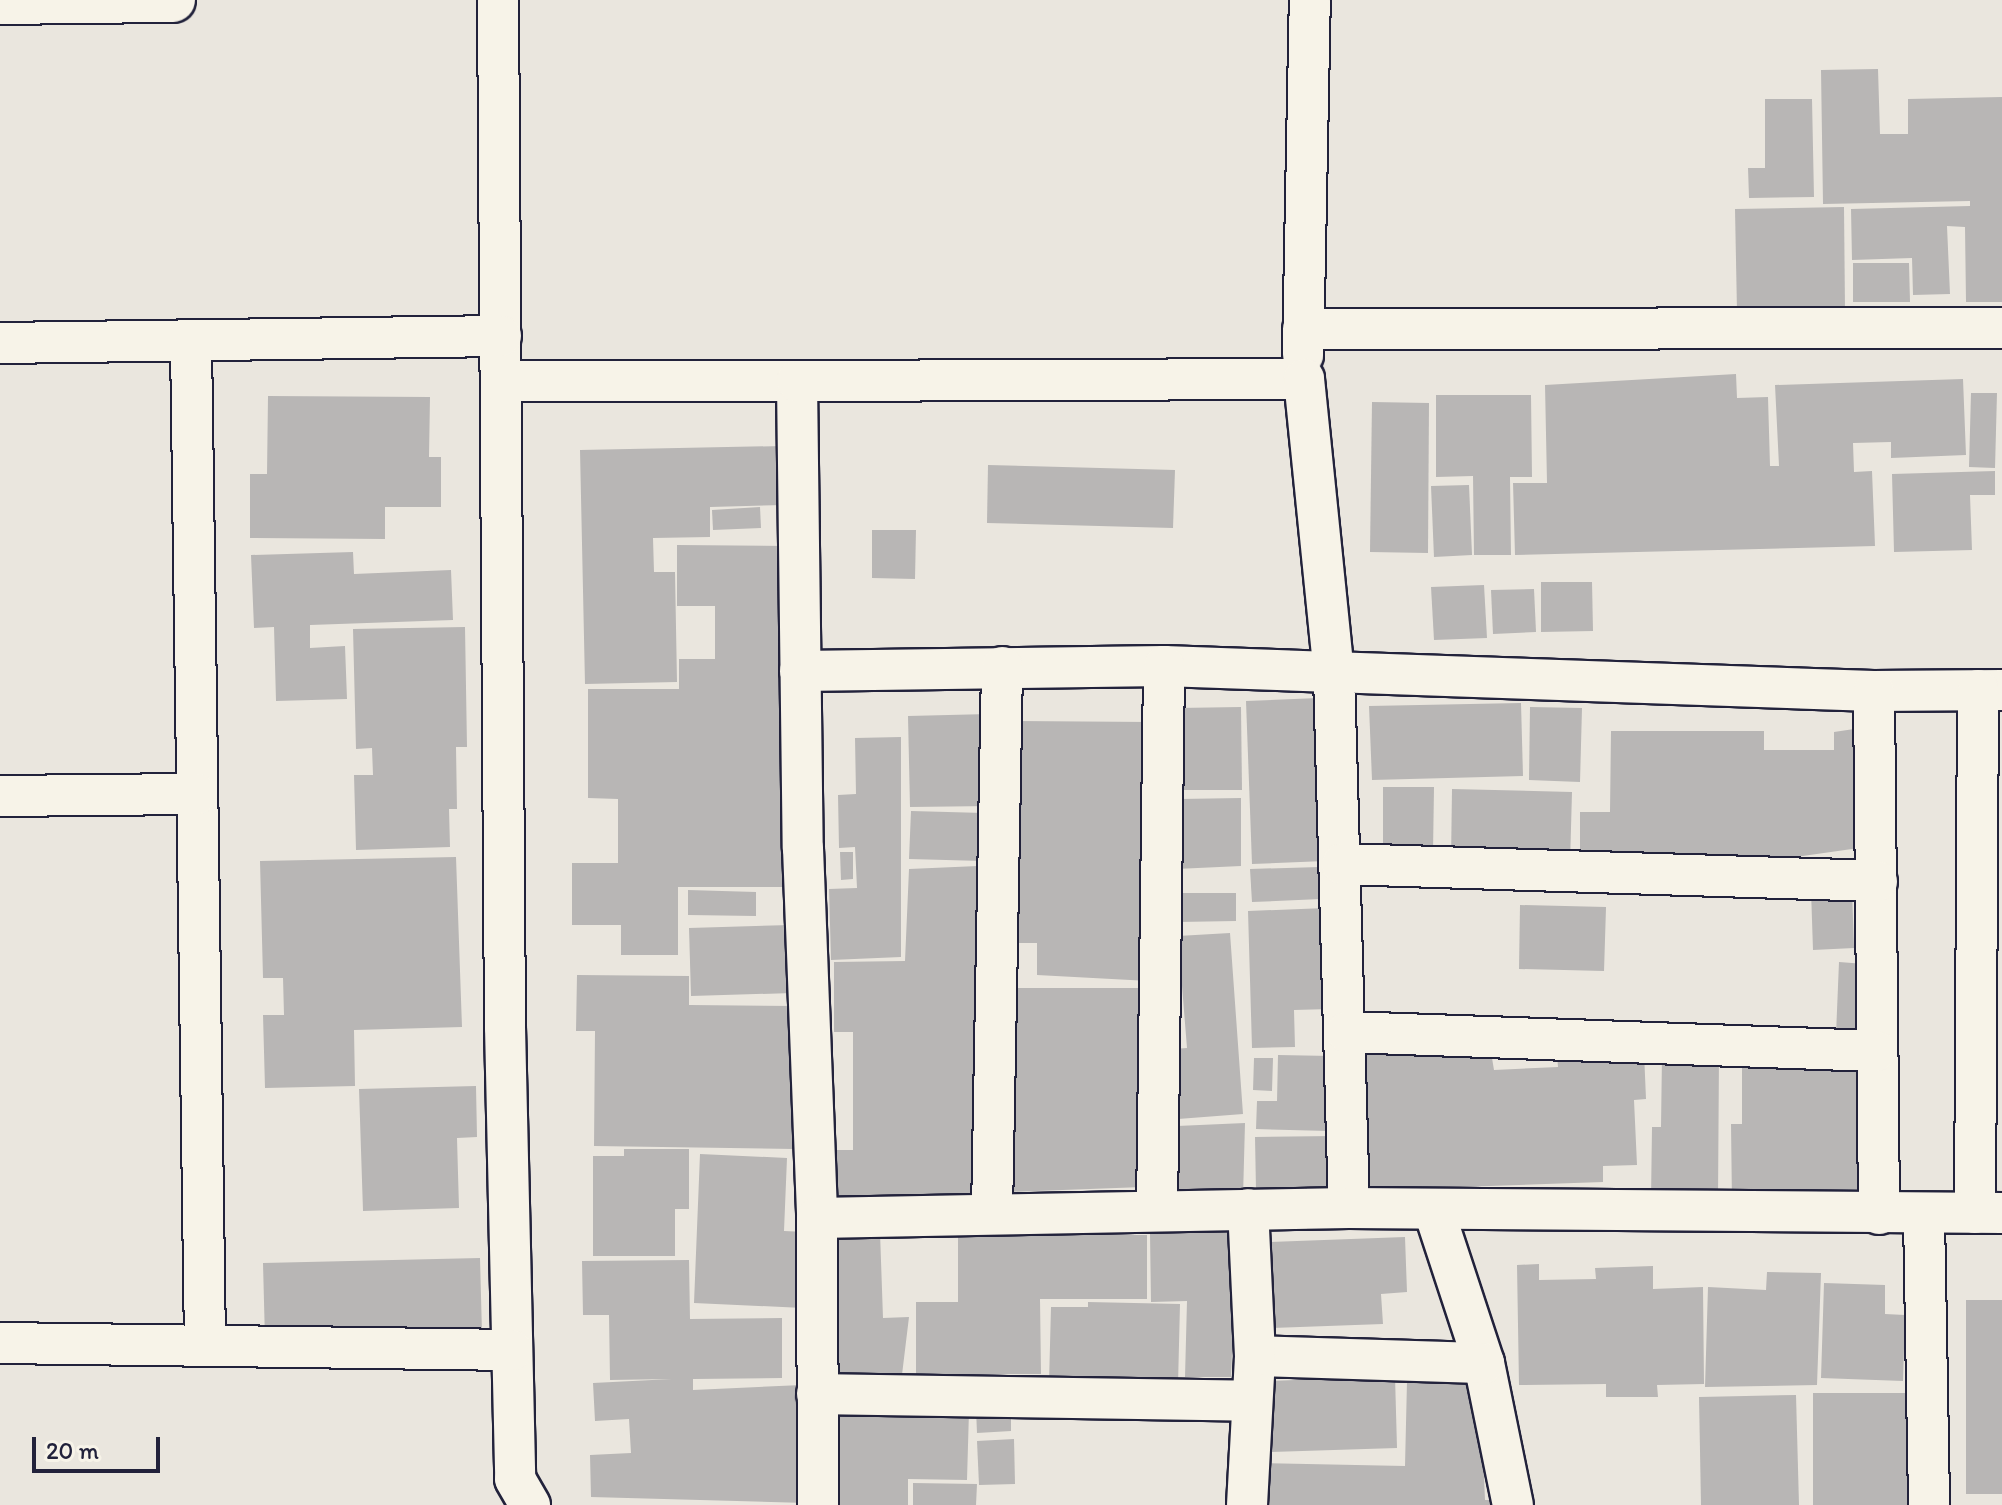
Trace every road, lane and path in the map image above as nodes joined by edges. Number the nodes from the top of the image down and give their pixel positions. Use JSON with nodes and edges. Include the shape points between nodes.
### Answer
{"nodes":[{"id":1,"x":173,"y":0,"type":"edge"},
{"id":2,"x":498,"y":0,"type":"edge"},
{"id":3,"x":1310,"y":0,"type":"edge"},
{"id":4,"x":0,"y":2,"type":"edge"},
{"id":5,"x":2002,"y":328,"type":"edge"},
{"id":6,"x":1303,"y":329,"type":"junction"},
{"id":7,"x":501,"y":336,"type":"junction"},
{"id":8,"x":191,"y":342,"type":"junction"},
{"id":9,"x":0,"y":343,"type":"edge"},
{"id":10,"x":1304,"y":379,"type":"junction"},
{"id":11,"x":501,"y":381,"type":"junction"},
{"id":12,"x":797,"y":381,"type":"junction"},
{"id":13,"x":1164,"y":666,"type":"junction"},
{"id":14,"x":1002,"y":667,"type":"junction"},
{"id":15,"x":800,"y":671,"type":"junction"},
{"id":16,"x":1334,"y":675,"type":"junction"},
{"id":17,"x":1990,"y":690,"type":"edge"},
{"id":18,"x":1874,"y":691,"type":"junction"},
{"id":19,"x":197,"y":794,"type":"junction"},
{"id":20,"x":0,"y":796,"type":"edge"},
{"id":21,"x":1342,"y":864,"type":"junction"},
{"id":22,"x":1877,"y":881,"type":"junction"},
{"id":23,"x":1347,"y":1032,"type":"junction"},
{"id":24,"x":1876,"y":1051,"type":"junction"},
{"id":25,"x":1349,"y":1208,"type":"junction"},
{"id":26,"x":1248,"y":1209,"type":"junction"},
{"id":27,"x":1157,"y":1211,"type":"junction"},
{"id":28,"x":1434,"y":1211,"type":"junction"},
{"id":29,"x":992,"y":1213,"type":"junction"},
{"id":30,"x":1989,"y":1213,"type":"edge"},
{"id":31,"x":1879,"y":1214,"type":"junction"},
{"id":32,"x":1924,"y":1215,"type":"junction"},
{"id":33,"x":817,"y":1218,"type":"junction"},
{"id":34,"x":0,"y":1343,"type":"edge"},
{"id":35,"x":205,"y":1346,"type":"junction"},
{"id":36,"x":512,"y":1350,"type":"junction"},
{"id":37,"x":1255,"y":1356,"type":"junction"},
{"id":38,"x":1484,"y":1363,"type":"junction"},
{"id":39,"x":817,"y":1394,"type":"junction"},
{"id":40,"x":1248,"y":1401,"type":"junction"},
{"id":41,"x":530,"y":1505,"type":"edge"},
{"id":42,"x":818,"y":1505,"type":"edge"},
{"id":43,"x":1247,"y":1505,"type":"edge"},
{"id":44,"x":1513,"y":1505,"type":"edge"},
{"id":45,"x":1929,"y":1505,"type":"edge"}],
"edges":[{"from":1,"to":4,"type":"street"},
{"from":2,"to":7,"type":"street"},
{"from":3,"to":6,"type":"street"},
{"from":5,"to":6,"type":"street"},
{"from":6,"to":10,"type":"street"},
{"from":7,"to":8,"type":"street"},
{"from":7,"to":11,"type":"street"},
{"from":8,"to":9,"type":"street"},
{"from":8,"to":19,"type":"street"},
{"from":10,"to":12,"type":"street"},
{"from":10,"to":16,"type":"street"},
{"from":11,"to":12,"type":"street"},
{"from":11,"to":36,"type":"street"},
{"from":12,"to":15,"type":"street"},
{"from":13,"to":14,"type":"street"},
{"from":13,"to":16,"type":"street"},
{"from":13,"to":27,"type":"street"},
{"from":14,"to":15,"type":"street"},
{"from":14,"to":29,"type":"street"},
{"from":15,"to":33,"type":"street"},
{"from":16,"to":18,"type":"street"},
{"from":16,"to":21,"type":"street"},
{"from":17,"to":18,"type":"street"},
{"from":17,"to":30,"type":"street"},
{"from":18,"to":22,"type":"street"},
{"from":19,"to":20,"type":"street"},
{"from":19,"to":35,"type":"street"},
{"from":21,"to":22,"type":"street"},
{"from":21,"to":23,"type":"street"},
{"from":22,"to":24,"type":"street"},
{"from":23,"to":24,"type":"street"},
{"from":23,"to":25,"type":"street"},
{"from":24,"to":31,"type":"street"},
{"from":25,"to":26,"type":"street"},
{"from":25,"to":28,"type":"street"},
{"from":26,"to":27,"type":"street"},
{"from":26,"to":37,"type":"street"},
{"from":27,"to":29,"type":"street"},
{"from":28,"to":31,"type":"street"},
{"from":28,"to":38,"type":"street"},
{"from":29,"to":33,"type":"street"},
{"from":30,"to":32,"type":"street"},
{"from":31,"to":32,"type":"street"},
{"from":32,"to":45,"type":"street"},
{"from":33,"to":39,"type":"street"},
{"from":34,"to":35,"type":"street"},
{"from":35,"to":36,"type":"street"},
{"from":36,"to":41,"type":"street","via":[[515,1479]]},
{"from":37,"to":38,"type":"street"},
{"from":37,"to":40,"type":"street"},
{"from":38,"to":44,"type":"street"},
{"from":39,"to":40,"type":"street"},
{"from":39,"to":42,"type":"street"},
{"from":40,"to":43,"type":"street"}]}
